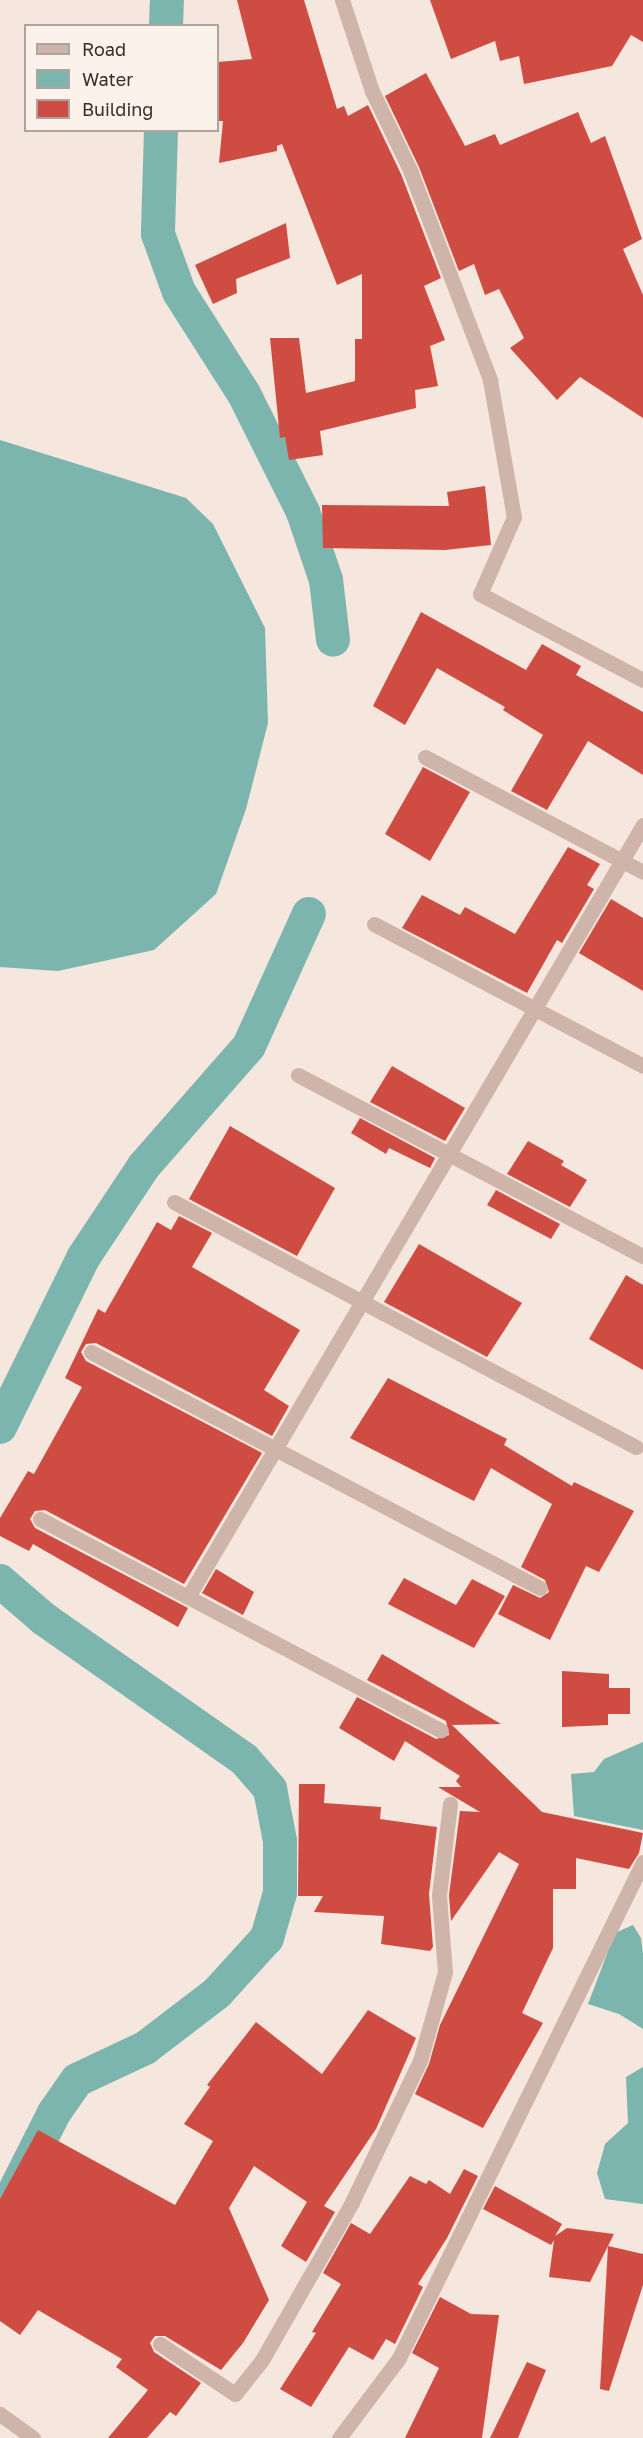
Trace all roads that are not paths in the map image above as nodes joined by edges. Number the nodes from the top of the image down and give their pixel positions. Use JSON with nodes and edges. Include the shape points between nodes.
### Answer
{"nodes":[{"id":1,"x":342,"y":0,"type":"edge"},
{"id":2,"x":643,"y":680,"type":"edge"},
{"id":3,"x":425,"y":758,"type":"dead end"},
{"id":4,"x":643,"y":825,"type":"edge"},
{"id":5,"x":622,"y":861,"type":"junction"},
{"id":6,"x":643,"y":872,"type":"edge"},
{"id":7,"x":374,"y":924,"type":"dead end"},
{"id":8,"x":535,"y":1009,"type":"junction"},
{"id":9,"x":643,"y":1066,"type":"edge"},
{"id":10,"x":298,"y":1075,"type":"dead end"},
{"id":11,"x":449,"y":1154,"type":"junction"},
{"id":12,"x":174,"y":1202,"type":"dead end"},
{"id":13,"x":643,"y":1256,"type":"edge"},
{"id":14,"x":362,"y":1302,"type":"junction"},
{"id":15,"x":91,"y":1352,"type":"dead end"},
{"id":16,"x":636,"y":1447,"type":"dead end"},
{"id":17,"x":275,"y":1450,"type":"junction"},
{"id":18,"x":40,"y":1520,"type":"dead end"},
{"id":19,"x":540,"y":1588,"type":"dead end"},
{"id":20,"x":188,"y":1597,"type":"junction"},
{"id":21,"x":441,"y":1730,"type":"dead end"},
{"id":22,"x":450,"y":1804,"type":"dead end"},
{"id":23,"x":643,"y":1862,"type":"edge"},
{"id":24,"x":160,"y":2344,"type":"dead end"},
{"id":25,"x":0,"y":2414,"type":"edge"},
{"id":26,"x":33,"y":2438,"type":"edge"},
{"id":27,"x":339,"y":2438,"type":"edge"}],
"edges":[{"from":1,"to":2,"type":"street","via":[[372,91],[410,170],[490,380],[514,517],[480,594]]},
{"from":3,"to":5,"type":"street"},
{"from":4,"to":5,"type":"street"},
{"from":5,"to":6,"type":"street"},
{"from":5,"to":8,"type":"street"},
{"from":7,"to":8,"type":"street"},
{"from":8,"to":9,"type":"street"},
{"from":8,"to":11,"type":"street"},
{"from":10,"to":11,"type":"street"},
{"from":11,"to":13,"type":"street"},
{"from":11,"to":14,"type":"street"},
{"from":12,"to":14,"type":"street"},
{"from":14,"to":16,"type":"street"},
{"from":14,"to":17,"type":"street"},
{"from":15,"to":17,"type":"street"},
{"from":17,"to":19,"type":"street"},
{"from":17,"to":20,"type":"street"},
{"from":18,"to":20,"type":"street"},
{"from":20,"to":21,"type":"street"},
{"from":22,"to":24,"type":"street","via":[[439,1895],[445,1972],[420,2061],[352,2202],[262,2360],[235,2394]]},
{"from":23,"to":27,"type":"street","via":[[399,2358]]},
{"from":25,"to":26,"type":"street"}]}
